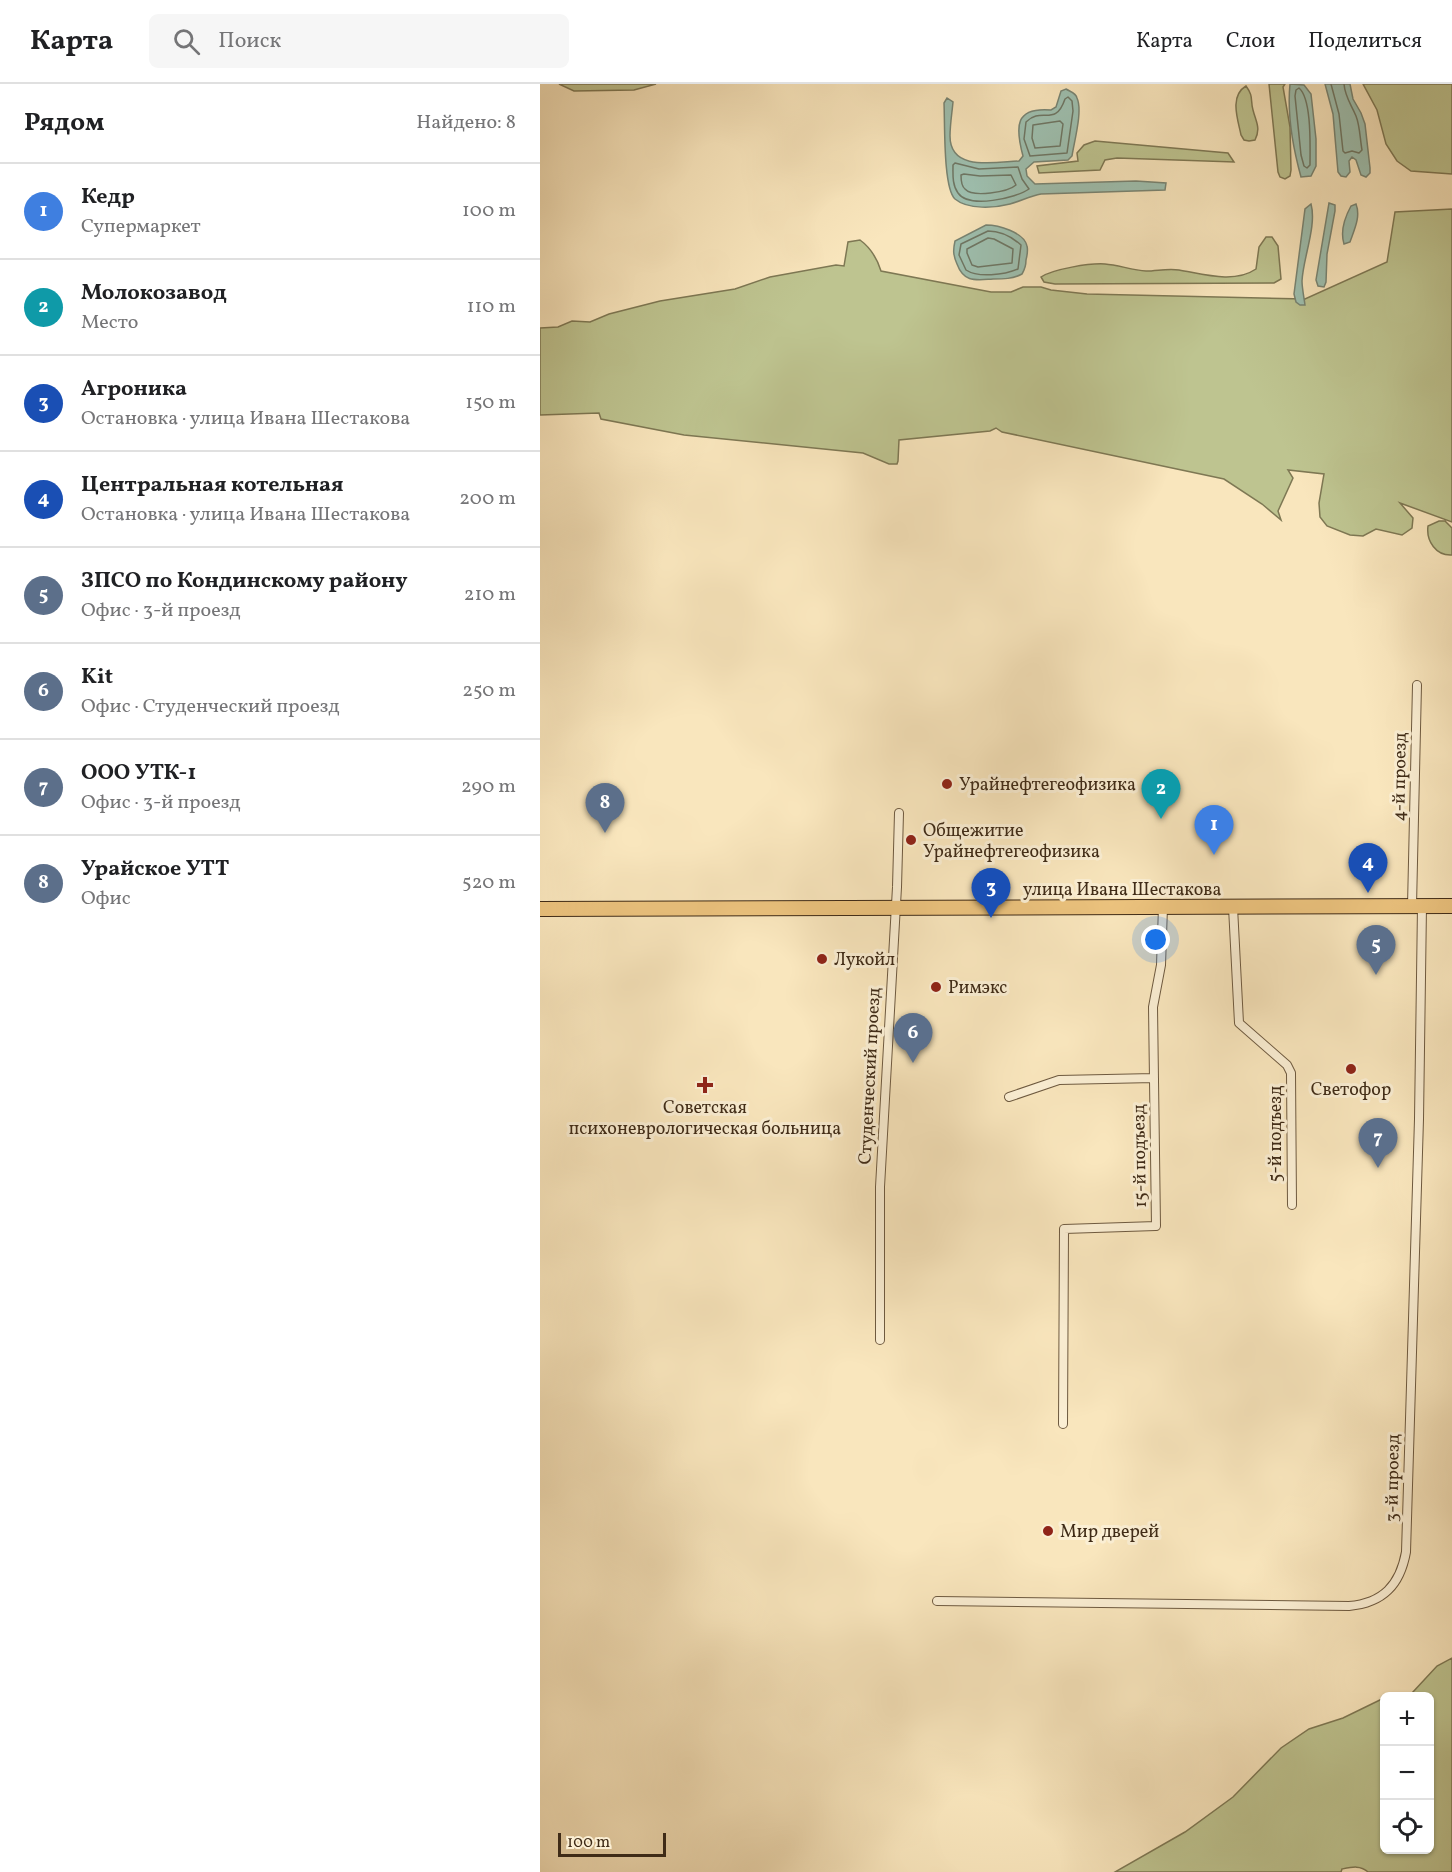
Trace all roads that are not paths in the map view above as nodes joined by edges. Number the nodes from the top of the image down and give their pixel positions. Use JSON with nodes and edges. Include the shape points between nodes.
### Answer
{"nodes":[{"id":1,"x":1417,"y":685,"type":"dead end"},
{"id":2,"x":899,"y":813,"type":"dead end"},
{"id":3,"x":1417,"y":906,"type":"junction"},
{"id":4,"x":1452,"y":906,"type":"edge"},
{"id":5,"x":895,"y":907,"type":"junction"},
{"id":6,"x":1163,"y":907,"type":"junction"},
{"id":7,"x":1233,"y":907,"type":"junction"},
{"id":8,"x":540,"y":909,"type":"edge"},
{"id":9,"x":1154,"y":1078,"type":"junction"},
{"id":10,"x":1009,"y":1097,"type":"dead end"},
{"id":11,"x":1292,"y":1205,"type":"dead end"},
{"id":12,"x":880,"y":1340,"type":"dead end"},
{"id":13,"x":1063,"y":1424,"type":"dead end"},
{"id":14,"x":937,"y":1601,"type":"dead end"}],
"edges":[{"from":1,"to":3,"type":"street","name":"4-й проезд"},
{"from":2,"to":5,"type":"street","name":"Студенческий проезд"},
{"from":3,"to":4,"type":"main road","name":"улица Ивана Шестакова"},
{"from":3,"to":7,"type":"main road","name":"улица Ивана Шестакова"},
{"from":3,"to":14,"type":"street","name":"3-й проезд","via":[[1419,1119],[1407,1541],[1398,1579],[1374,1600],[1349,1606]]},
{"from":5,"to":6,"type":"main road","name":"улица Ивана Шестакова"},
{"from":5,"to":8,"type":"main road","name":"улица Ивана Шестакова"},
{"from":5,"to":12,"type":"street","name":"Студенческий проезд","via":[[880,1187]]},
{"from":6,"to":7,"type":"main road","name":"улица Ивана Шестакова"},
{"from":6,"to":9,"type":"street","name":"15-й подъезд","via":[[1161,965],[1154,1007]]},
{"from":7,"to":11,"type":"street","name":"5-й подъезд","via":[[1239,1023],[1291,1073]]},
{"from":9,"to":10,"type":"street","via":[[1059,1080]]},
{"from":9,"to":13,"type":"street","name":"15-й подъезд","via":[[1156,1226],[1064,1230]]}]}
